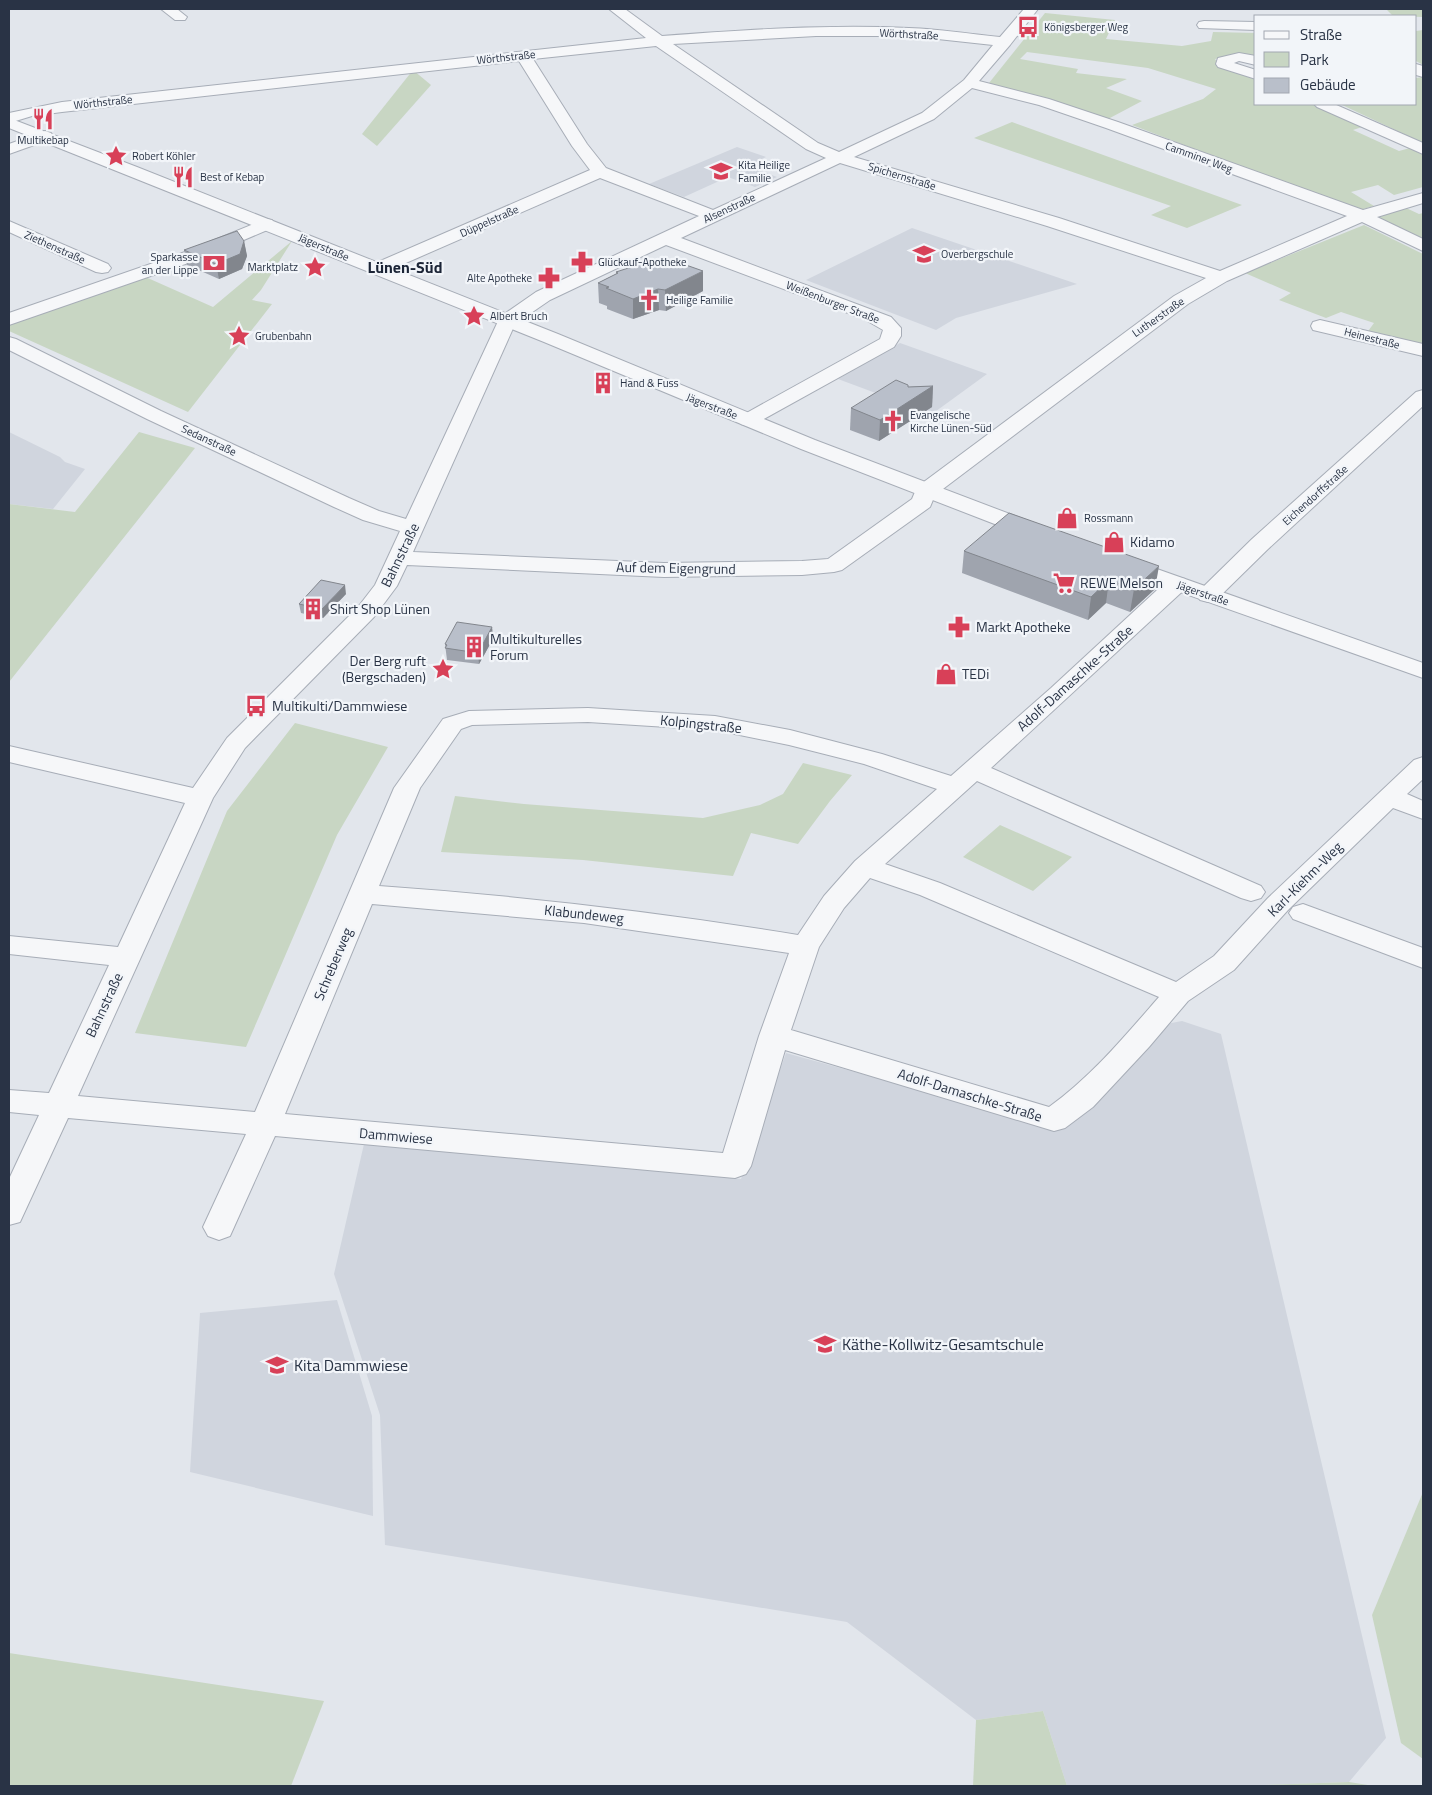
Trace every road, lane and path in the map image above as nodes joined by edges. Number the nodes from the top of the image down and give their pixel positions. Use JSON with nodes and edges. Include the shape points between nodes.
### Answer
{"nodes":[{"id":1,"x":616,"y":9,"type":"edge"},
{"id":2,"x":1031,"y":9,"type":"edge"},
{"id":3,"x":1204,"y":25,"type":"dead end"},
{"id":4,"x":1254,"y":26,"type":"edge"},
{"id":5,"x":659,"y":41,"type":"junction"},
{"id":6,"x":1005,"y":42,"type":"junction"},
{"id":7,"x":523,"y":55,"type":"junction"},
{"id":8,"x":1254,"y":61,"type":"edge"},
{"id":9,"x":1254,"y":74,"type":"edge"},
{"id":10,"x":969,"y":83,"type":"junction"},
{"id":11,"x":1324,"y":105,"type":"edge"},
{"id":12,"x":9,"y":118,"type":"edge"},
{"id":13,"x":9,"y":123,"type":"edge"},
{"id":14,"x":45,"y":136,"type":"junction"},
{"id":15,"x":9,"y":148,"type":"edge"},
{"id":16,"x":1423,"y":149,"type":"edge"},
{"id":17,"x":840,"y":158,"type":"junction"},
{"id":18,"x":600,"y":172,"type":"junction"},
{"id":19,"x":1423,"y":198,"type":"edge"},
{"id":20,"x":713,"y":216,"type":"junction"},
{"id":21,"x":1362,"y":216,"type":"junction"},
{"id":22,"x":266,"y":224,"type":"junction"},
{"id":23,"x":9,"y":226,"type":"edge"},
{"id":24,"x":664,"y":238,"type":"junction"},
{"id":25,"x":1423,"y":246,"type":"edge"},
{"id":26,"x":102,"y":268,"type":"dead end"},
{"id":27,"x":378,"y":270,"type":"junction"},
{"id":28,"x":1221,"y":276,"type":"junction"},
{"id":29,"x":9,"y":320,"type":"edge"},
{"id":30,"x":507,"y":321,"type":"junction"},
{"id":31,"x":1320,"y":326,"type":"dead end"},
{"id":32,"x":9,"y":343,"type":"edge"},
{"id":33,"x":1423,"y":350,"type":"edge"},
{"id":34,"x":1423,"y":396,"type":"edge"},
{"id":35,"x":748,"y":420,"type":"junction"},
{"id":36,"x":925,"y":492,"type":"junction"},
{"id":37,"x":413,"y":527,"type":"junction"},
{"id":38,"x":1052,"y":538,"type":"edge"},
{"id":39,"x":1103,"y":556,"type":"edge"},
{"id":40,"x":400,"y":558,"type":"junction"},
{"id":41,"x":1177,"y":584,"type":"junction"},
{"id":42,"x":1208,"y":595,"type":"junction"},
{"id":43,"x":1423,"y":671,"type":"edge"},
{"id":44,"x":469,"y":718,"type":"joint"},
{"id":45,"x":9,"y":754,"type":"edge"},
{"id":46,"x":1422,"y":767,"type":"edge"},
{"id":47,"x":964,"y":778,"type":"junction"},
{"id":48,"x":1391,"y":797,"type":"junction"},
{"id":49,"x":200,"y":798,"type":"junction"},
{"id":50,"x":1423,"y":811,"type":"edge"},
{"id":51,"x":865,"y":867,"type":"junction"},
{"id":52,"x":1251,"y":892,"type":"dead end"},
{"id":53,"x":363,"y":894,"type":"junction"},
{"id":54,"x":1303,"y":913,"type":"dead end"},
{"id":55,"x":9,"y":945,"type":"edge"},
{"id":56,"x":804,"y":946,"type":"junction"},
{"id":57,"x":126,"y":957,"type":"junction"},
{"id":58,"x":1423,"y":958,"type":"edge"},
{"id":59,"x":1224,"y":963,"type":"joint"},
{"id":60,"x":1178,"y":994,"type":"junction"},
{"id":61,"x":774,"y":1036,"type":"junction"},
{"id":62,"x":9,"y":1101,"type":"edge"},
{"id":63,"x":57,"y":1107,"type":"junction"},
{"id":64,"x":266,"y":1125,"type":"junction"},
{"id":65,"x":735,"y":1166,"type":"joint"},
{"id":66,"x":9,"y":1213,"type":"edge"},
{"id":67,"x":219,"y":1227,"type":"dead end"}],
"edges":[{"from":1,"to":5,"type":"street","name":"Spichernstraße"},
{"from":2,"to":6,"type":"street","name":"Alsenstraße"},
{"from":3,"to":4,"type":"street"},
{"from":5,"to":6,"type":"street","name":"Wörthstraße","via":[[822,31],[911,32]]},
{"from":5,"to":7,"type":"street","name":"Wörthstraße"},
{"from":5,"to":17,"type":"street","name":"Spichernstraße","via":[[796,137]]},
{"from":6,"to":10,"type":"street","name":"Alsenstraße"},
{"from":7,"to":12,"type":"street","name":"Wörthstraße","via":[[62,106]]},
{"from":7,"to":18,"type":"street"},
{"from":8,"to":9,"type":"street","via":[[1239,57],[1223,61],[1223,64]]},
{"from":10,"to":17,"type":"street","name":"Alsenstraße","via":[[922,119]]},
{"from":10,"to":21,"type":"street","name":"Camminer Weg","via":[[1044,102],[1112,125]]},
{"from":11,"to":16,"type":"street"},
{"from":13,"to":14,"type":"street","name":"Jägerstraße"},
{"from":14,"to":15,"type":"street"},
{"from":14,"to":22,"type":"street","name":"Jägerstraße"},
{"from":17,"to":20,"type":"street","name":"Alsenstraße"},
{"from":17,"to":28,"type":"street","name":"Spichernstraße"},
{"from":18,"to":20,"type":"street"},
{"from":18,"to":27,"type":"street","name":"Düppelstraße"},
{"from":19,"to":21,"type":"street","name":"Lutherstraße"},
{"from":20,"to":24,"type":"street","name":"Alsenstraße"},
{"from":21,"to":25,"type":"street","name":"Camminer Weg"},
{"from":21,"to":28,"type":"street","name":"Lutherstraße"},
{"from":22,"to":27,"type":"street","name":"Jägerstraße"},
{"from":22,"to":29,"type":"street","via":[[191,256]]},
{"from":23,"to":26,"type":"street","name":"Ziethenstraße"},
{"from":24,"to":30,"type":"street","name":"Alsenstraße","via":[[543,296]]},
{"from":24,"to":35,"type":"street","name":"Weißenburger Straße","via":[[863,311],[892,328],[887,344]]},
{"from":27,"to":30,"type":"street","name":"Jägerstraße"},
{"from":28,"to":36,"type":"street","name":"Lutherstraße","via":[[1144,326]]},
{"from":30,"to":35,"type":"street","name":"Jägerstraße"},
{"from":30,"to":37,"type":"street","name":"Bahnstraße"},
{"from":31,"to":33,"type":"street","name":"Heinestraße"},
{"from":32,"to":37,"type":"street","name":"Sedanstraße","via":[[284,475],[393,524]]},
{"from":34,"to":42,"type":"street","name":"Eichendorffstraße"},
{"from":35,"to":36,"type":"street","name":"Jägerstraße"},
{"from":36,"to":38,"type":"street","name":"Jägerstraße"},
{"from":36,"to":40,"type":"street","name":"Auf dem Eigengrund","via":[[922,502],[834,565],[664,570]]},
{"from":37,"to":40,"type":"street","name":"Bahnstraße"},
{"from":39,"to":41,"type":"street","name":"Jägerstraße"},
{"from":40,"to":49,"type":"street","name":"Bahnstraße","via":[[379,597],[236,744]]},
{"from":41,"to":42,"type":"street","name":"Jägerstraße"},
{"from":41,"to":47,"type":"street","name":"Adolf-Damaschke-Straße"},
{"from":42,"to":43,"type":"street","name":"Jägerstraße"},
{"from":44,"to":47,"type":"street","name":"Kolpingstraße","via":[[588,715],[715,723]]},
{"from":44,"to":53,"type":"street","name":"Schreberweg","via":[[452,724],[407,788]]},
{"from":45,"to":49,"type":"street"},
{"from":46,"to":48,"type":"street","name":"Karl-Kiehm-Weg"},
{"from":47,"to":51,"type":"street","name":"Adolf-Damaschke-Straße"},
{"from":47,"to":52,"type":"street","via":[[1036,796]]},
{"from":48,"to":50,"type":"street"},
{"from":48,"to":59,"type":"street","name":"Karl-Kiehm-Weg","via":[[1278,904]]},
{"from":49,"to":57,"type":"street","name":"Bahnstraße"},
{"from":51,"to":56,"type":"street","name":"Adolf-Damaschke-Straße","via":[[834,902]]},
{"from":51,"to":60,"type":"street","via":[[930,889]]},
{"from":53,"to":56,"type":"street","name":"Klabundeweg","via":[[641,920]]},
{"from":53,"to":64,"type":"street","name":"Schreberweg"},
{"from":54,"to":58,"type":"street"},
{"from":55,"to":57,"type":"street"},
{"from":56,"to":61,"type":"street","name":"Adolf-Damaschke-Straße"},
{"from":57,"to":63,"type":"street","name":"Bahnstraße"},
{"from":59,"to":60,"type":"street","name":"Adolf-Damaschke-Straße"},
{"from":60,"to":61,"type":"street","name":"Adolf-Damaschke-Straße","via":[[1082,1099],[1054,1120]]},
{"from":61,"to":65,"type":"street","name":"Adolf-Damaschke-Straße"},
{"from":62,"to":63,"type":"street","name":"Dammwiese"},
{"from":63,"to":64,"type":"street","name":"Dammwiese"},
{"from":63,"to":66,"type":"street","name":"Bahnstraße"},
{"from":64,"to":65,"type":"street","name":"Dammwiese"},
{"from":64,"to":67,"type":"street","name":"Schreberweg"}]}
